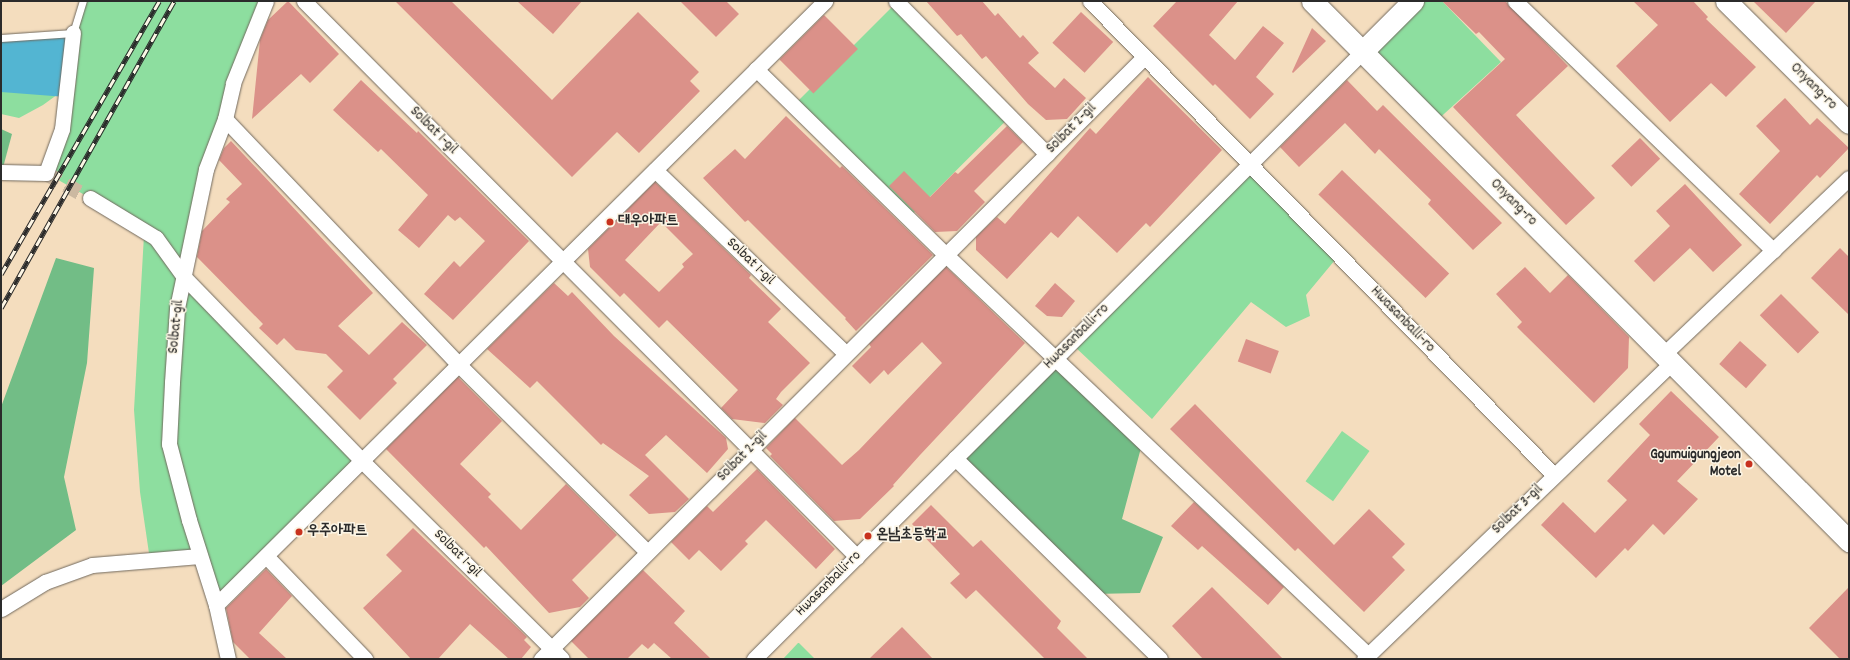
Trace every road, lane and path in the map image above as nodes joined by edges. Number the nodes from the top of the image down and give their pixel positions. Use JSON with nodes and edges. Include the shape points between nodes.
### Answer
{"nodes":[{"id":1,"x":83,"y":1,"type":"edge"},
{"id":2,"x":266,"y":1,"type":"edge"},
{"id":3,"x":304,"y":1,"type":"edge"},
{"id":4,"x":825,"y":1,"type":"edge"},
{"id":5,"x":896,"y":1,"type":"edge"},
{"id":6,"x":1090,"y":1,"type":"edge"},
{"id":7,"x":1312,"y":1,"type":"edge"},
{"id":8,"x":1413,"y":1,"type":"edge"},
{"id":9,"x":1515,"y":1,"type":"edge"},
{"id":10,"x":1726,"y":1,"type":"edge"},
{"id":11,"x":73,"y":33,"type":"junction"},
{"id":12,"x":1,"y":38,"type":"edge"},
{"id":13,"x":1363,"y":51,"type":"junction"},
{"id":14,"x":1144,"y":57,"type":"junction"},
{"id":15,"x":756,"y":69,"type":"junction"},
{"id":16,"x":225,"y":119,"type":"junction"},
{"id":17,"x":1849,"y":123,"type":"edge"},
{"id":18,"x":1047,"y":154,"type":"junction"},
{"id":19,"x":1250,"y":165,"type":"junction"},
{"id":20,"x":655,"y":170,"type":"junction"},
{"id":21,"x":1,"y":172,"type":"edge"},
{"id":22,"x":1849,"y":178,"type":"edge"},
{"id":23,"x":90,"y":198,"type":"tunnel mouth"},
{"id":24,"x":1772,"y":250,"type":"junction"},
{"id":25,"x":946,"y":255,"type":"junction"},
{"id":26,"x":563,"y":261,"type":"junction"},
{"id":27,"x":184,"y":277,"type":"junction"},
{"id":28,"x":846,"y":354,"type":"junction"},
{"id":29,"x":1668,"y":358,"type":"junction"},
{"id":30,"x":1055,"y":359,"type":"junction"},
{"id":31,"x":459,"y":365,"type":"junction"},
{"id":32,"x":750,"y":450,"type":"junction"},
{"id":33,"x":955,"y":458,"type":"junction"},
{"id":34,"x":362,"y":461,"type":"junction"},
{"id":35,"x":1554,"y":475,"type":"junction"},
{"id":36,"x":1849,"y":541,"type":"edge"},
{"id":37,"x":647,"y":552,"type":"junction"},
{"id":38,"x":200,"y":556,"type":"junction"},
{"id":39,"x":266,"y":556,"type":"junction"},
{"id":40,"x":857,"y":557,"type":"junction"},
{"id":41,"x":216,"y":606,"type":"junction"},
{"id":42,"x":1,"y":609,"type":"edge"},
{"id":43,"x":551,"y":648,"type":"junction"},
{"id":44,"x":1366,"y":657,"type":"edge"},
{"id":45,"x":228,"y":659,"type":"edge"},
{"id":46,"x":365,"y":659,"type":"edge"},
{"id":47,"x":541,"y":659,"type":"edge"},
{"id":48,"x":562,"y":659,"type":"edge"},
{"id":49,"x":754,"y":659,"type":"edge"},
{"id":50,"x":1160,"y":659,"type":"edge"}],
"edges":[{"from":1,"to":11,"type":"lane"},
{"from":2,"to":16,"type":"street","name":"Solbat-gil","via":[[233,83]]},
{"from":3,"to":26,"type":"street","name":"Solbat 1-gil"},
{"from":4,"to":15,"type":"street"},
{"from":5,"to":18,"type":"street"},
{"from":6,"to":14,"type":"street"},
{"from":7,"to":13,"type":"main road","name":"Onyang-ro"},
{"from":8,"to":13,"type":"main road"},
{"from":9,"to":24,"type":"street"},
{"from":10,"to":17,"type":"main road","name":"Onyang-ro"},
{"from":11,"to":12,"type":"lane"},
{"from":11,"to":21,"type":"street","via":[[62,129],[46,173]]},
{"from":13,"to":19,"type":"street","name":"Hwasanballi-ro"},
{"from":13,"to":29,"type":"main road","name":"Onyang-ro"},
{"from":14,"to":18,"type":"street","name":"Solbat 2-gil"},
{"from":14,"to":19,"type":"street"},
{"from":15,"to":20,"type":"street"},
{"from":15,"to":25,"type":"street"},
{"from":16,"to":27,"type":"street","name":"Solbat-gil","via":[[206,169]]},
{"from":16,"to":31,"type":"street"},
{"from":18,"to":25,"type":"street","name":"Solbat 2-gil"},
{"from":19,"to":30,"type":"street","name":"Hwasanballi-ro"},
{"from":19,"to":35,"type":"street","name":"Hwasanballi-ro"},
{"from":20,"to":26,"type":"street"},
{"from":20,"to":28,"type":"street","name":"Solbat 1-gil"},
{"from":22,"to":24,"type":"street","name":"Solbat 3-gil"},
{"from":23,"to":27,"type":"street","name":"Solbat 1-gil","via":[[156,238]]},
{"from":24,"to":29,"type":"street","name":"Solbat 3-gil"},
{"from":25,"to":28,"type":"street","name":"Solbat 2-gil"},
{"from":25,"to":30,"type":"street"},
{"from":26,"to":31,"type":"street"},
{"from":26,"to":32,"type":"street","name":"Solbat 1-gil"},
{"from":27,"to":34,"type":"street","name":"Solbat 1-gil"},
{"from":27,"to":38,"type":"street","name":"Solbat-gil","via":[[177,308],[169,444]]},
{"from":28,"to":32,"type":"street","name":"Solbat 2-gil"},
{"from":29,"to":35,"type":"street","name":"Solbat 3-gil"},
{"from":29,"to":36,"type":"main road","name":"Onyang-ro"},
{"from":30,"to":33,"type":"street","name":"Hwasanballi-ro"},
{"from":30,"to":44,"type":"street"},
{"from":31,"to":34,"type":"street"},
{"from":31,"to":37,"type":"street"},
{"from":32,"to":37,"type":"street","name":"Solbat 2-gil"},
{"from":32,"to":40,"type":"street","name":"Solbat 1-gil"},
{"from":33,"to":40,"type":"street","name":"Hwasanballi-ro"},
{"from":33,"to":50,"type":"street"},
{"from":34,"to":39,"type":"street"},
{"from":34,"to":43,"type":"street","name":"Solbat 1-gil"},
{"from":35,"to":44,"type":"street","name":"Solbat 3-gil"},
{"from":37,"to":43,"type":"street","name":"Solbat 2-gil"},
{"from":38,"to":41,"type":"street","name":"Solbat-gil"},
{"from":38,"to":42,"type":"street","via":[[92,565],[45,582]]},
{"from":39,"to":41,"type":"street"},
{"from":39,"to":46,"type":"street"},
{"from":40,"to":49,"type":"street","name":"Hwasanballi-ro"},
{"from":41,"to":45,"type":"street","name":"Solbat-gil"},
{"from":43,"to":47,"type":"street","name":"Solbat 2-gil"},
{"from":43,"to":48,"type":"street","name":"Solbat 1-gil"}]}
